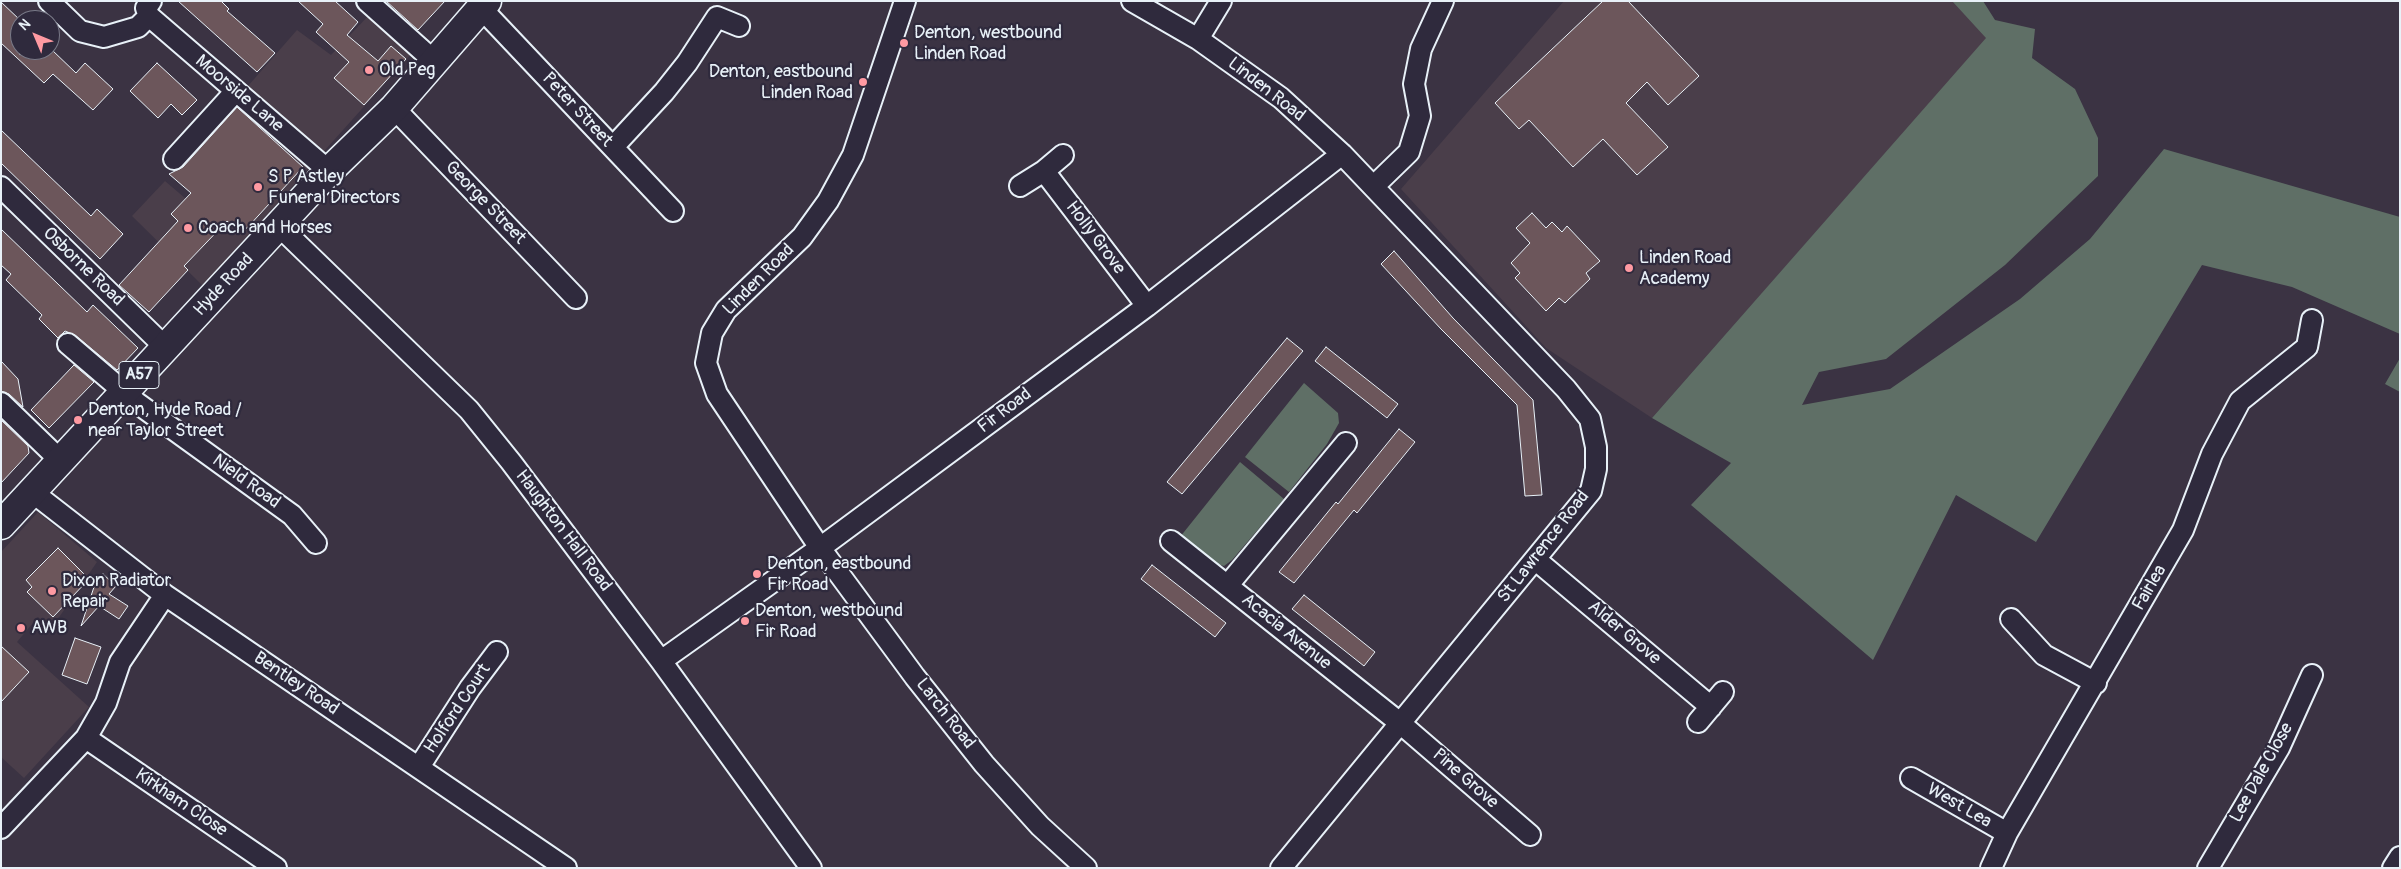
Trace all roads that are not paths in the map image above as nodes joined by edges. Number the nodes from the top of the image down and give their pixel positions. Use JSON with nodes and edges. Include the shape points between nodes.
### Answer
{"nodes":[{"id":1,"x":49,"y":1,"type":"edge"},
{"id":2,"x":367,"y":1,"type":"edge"},
{"id":3,"x":905,"y":1,"type":"edge"},
{"id":4,"x":1132,"y":1,"type":"edge"},
{"id":5,"x":1221,"y":1,"type":"edge"},
{"id":6,"x":1443,"y":1,"type":"edge"},
{"id":7,"x":484,"y":5,"type":"edge"},
{"id":8,"x":150,"y":9,"type":"edge"},
{"id":9,"x":739,"y":26,"type":"dead end"},
{"id":10,"x":1198,"y":39,"type":"junction"},
{"id":11,"x":434,"y":61,"type":"junction"},
{"id":12,"x":235,"y":92,"type":"junction"},
{"id":13,"x":394,"y":108,"type":"junction"},
{"id":14,"x":613,"y":147,"type":"junction"},
{"id":15,"x":1342,"y":154,"type":"junction"},
{"id":16,"x":1063,"y":155,"type":"dead end"},
{"id":17,"x":174,"y":160,"type":"dead end"},
{"id":18,"x":329,"y":170,"type":"junction"},
{"id":19,"x":1044,"y":171,"type":"junction"},
{"id":20,"x":1020,"y":186,"type":"dead end"},
{"id":21,"x":1,"y":187,"type":"edge"},
{"id":22,"x":1380,"y":192,"type":"junction"},
{"id":23,"x":673,"y":211,"type":"dead end"},
{"id":24,"x":279,"y":226,"type":"junction"},
{"id":25,"x":576,"y":298,"type":"dead end"},
{"id":26,"x":1147,"y":306,"type":"junction"},
{"id":27,"x":2312,"y":320,"type":"dead end"},
{"id":28,"x":68,"y":344,"type":"dead end"},
{"id":29,"x":165,"y":347,"type":"junction"},
{"id":30,"x":124,"y":391,"type":"junction"},
{"id":31,"x":1,"y":403,"type":"edge"},
{"id":32,"x":1346,"y":443,"type":"dead end"},
{"id":33,"x":61,"y":461,"type":"junction"},
{"id":34,"x":31,"y":492,"type":"junction"},
{"id":35,"x":1,"y":525,"type":"edge"},
{"id":36,"x":1171,"y":540,"type":"dead end"},
{"id":37,"x":316,"y":543,"type":"dead end"},
{"id":38,"x":820,"y":548,"type":"junction"},
{"id":39,"x":1536,"y":560,"type":"junction"},
{"id":40,"x":1228,"y":585,"type":"junction"},
{"id":41,"x":165,"y":595,"type":"junction"},
{"id":42,"x":2010,"y":619,"type":"dead end"},
{"id":43,"x":497,"y":652,"type":"dead end"},
{"id":44,"x":661,"y":661,"type":"junction"},
{"id":45,"x":2312,"y":675,"type":"dead end"},
{"id":46,"x":2096,"y":683,"type":"junction"},
{"id":47,"x":1698,"y":722,"type":"dead end"},
{"id":48,"x":1400,"y":723,"type":"junction"},
{"id":49,"x":86,"y":738,"type":"junction"},
{"id":50,"x":419,"y":767,"type":"junction"},
{"id":51,"x":1911,"y":778,"type":"dead end"},
{"id":52,"x":1,"y":828,"type":"edge"},
{"id":53,"x":2007,"y":833,"type":"junction"},
{"id":54,"x":1530,"y":835,"type":"dead end"},
{"id":55,"x":276,"y":868,"type":"edge"},
{"id":56,"x":566,"y":868,"type":"edge"},
{"id":57,"x":810,"y":868,"type":"edge"},
{"id":58,"x":1086,"y":868,"type":"edge"},
{"id":59,"x":1282,"y":868,"type":"edge"},
{"id":60,"x":1990,"y":868,"type":"edge"},
{"id":61,"x":2208,"y":868,"type":"edge"}],
"edges":[{"from":1,"to":8,"type":"street","via":[[80,31],[104,37],[138,27]]},
{"from":2,"to":11,"type":"street"},
{"from":3,"to":38,"type":"street","name":"Linden Road","via":[[853,155],[828,201],[802,237],[726,310],[712,333],[706,363],[717,394]]},
{"from":4,"to":10,"type":"street","name":"Linden Road"},
{"from":5,"to":10,"type":"street"},
{"from":6,"to":22,"type":"street","via":[[1421,49],[1414,84],[1420,116],[1408,152]]},
{"from":7,"to":11,"type":"main road","name":"Hyde Road","number":"A57"},
{"from":7,"to":14,"type":"street","name":"Peter Street"},
{"from":8,"to":12,"type":"street","name":"Moorside Lane"},
{"from":9,"to":14,"type":"street","via":[[717,17],[664,92]]},
{"from":10,"to":15,"type":"street","name":"Linden Road","via":[[1280,98]]},
{"from":11,"to":13,"type":"main road","name":"Hyde Road","number":"A57"},
{"from":12,"to":17,"type":"street"},
{"from":12,"to":18,"type":"street","name":"Moorside Lane"},
{"from":13,"to":18,"type":"main road","name":"Hyde Road","number":"A57"},
{"from":13,"to":25,"type":"street","name":"George Street"},
{"from":14,"to":23,"type":"street","name":"Peter Street"},
{"from":15,"to":22,"type":"street","name":"Linden Road"},
{"from":15,"to":26,"type":"street","name":"Fir Road"},
{"from":16,"to":19,"type":"street"},
{"from":18,"to":24,"type":"main road","name":"Hyde Road","number":"A57"},
{"from":19,"to":20,"type":"street"},
{"from":19,"to":26,"type":"street","name":"Holly Grove"},
{"from":21,"to":29,"type":"street","name":"Osborne Road"},
{"from":22,"to":39,"type":"street","name":"St Lawrence Road","via":[[1566,389],[1590,419],[1596,447],[1591,492]]},
{"from":24,"to":29,"type":"main road","name":"Hyde Road","number":"A57"},
{"from":24,"to":44,"type":"street","name":"Haughton Hall Road","via":[[469,410]]},
{"from":26,"to":38,"type":"street","name":"Fir Road"},
{"from":27,"to":46,"type":"street","name":"Fairlea","via":[[2307,347],[2240,401],[2212,454],[2183,530]]},
{"from":28,"to":30,"type":"street","name":"Nield Road"},
{"from":29,"to":30,"type":"main road","name":"Hyde Road","number":"A57"},
{"from":30,"to":33,"type":"main road","name":"Hyde Road","number":"A57"},
{"from":30,"to":37,"type":"street","name":"Nield Road","via":[[292,515]]},
{"from":31,"to":33,"type":"street"},
{"from":32,"to":40,"type":"street"},
{"from":33,"to":34,"type":"main road","name":"Hyde Road","number":"A57"},
{"from":34,"to":35,"type":"main road","name":"Hyde Road","number":"A57"},
{"from":34,"to":41,"type":"street","name":"Bentley Road"},
{"from":36,"to":40,"type":"street","name":"Acacia Avenue"},
{"from":38,"to":44,"type":"street","name":"Fir Road"},
{"from":38,"to":58,"type":"street","name":"Larch Road","via":[[984,764],[1040,826]]},
{"from":39,"to":47,"type":"street","name":"Alder Grove","via":[[1717,700]]},
{"from":39,"to":48,"type":"street","name":"St Lawrence Road"},
{"from":40,"to":48,"type":"street","name":"Acacia Avenue"},
{"from":41,"to":49,"type":"street","via":[[120,662],[106,703]]},
{"from":41,"to":50,"type":"street","name":"Bentley Road"},
{"from":42,"to":46,"type":"street","via":[[2044,655]]},
{"from":43,"to":50,"type":"street","name":"Holford Court"},
{"from":44,"to":57,"type":"street","name":"Haughton Hall Road"},
{"from":45,"to":61,"type":"street","name":"Lee Dale Close","via":[[2279,748]]},
{"from":46,"to":53,"type":"street","name":"Fairlea"},
{"from":48,"to":54,"type":"street","name":"Pine Grove"},
{"from":48,"to":59,"type":"street","name":"St Lawrence Road"},
{"from":49,"to":52,"type":"street"},
{"from":49,"to":55,"type":"street","name":"Kirkham Close"},
{"from":50,"to":56,"type":"street","name":"Bentley Road"},
{"from":51,"to":53,"type":"street","name":"West Lea"},
{"from":53,"to":60,"type":"street","name":"Fairlea"}]}
